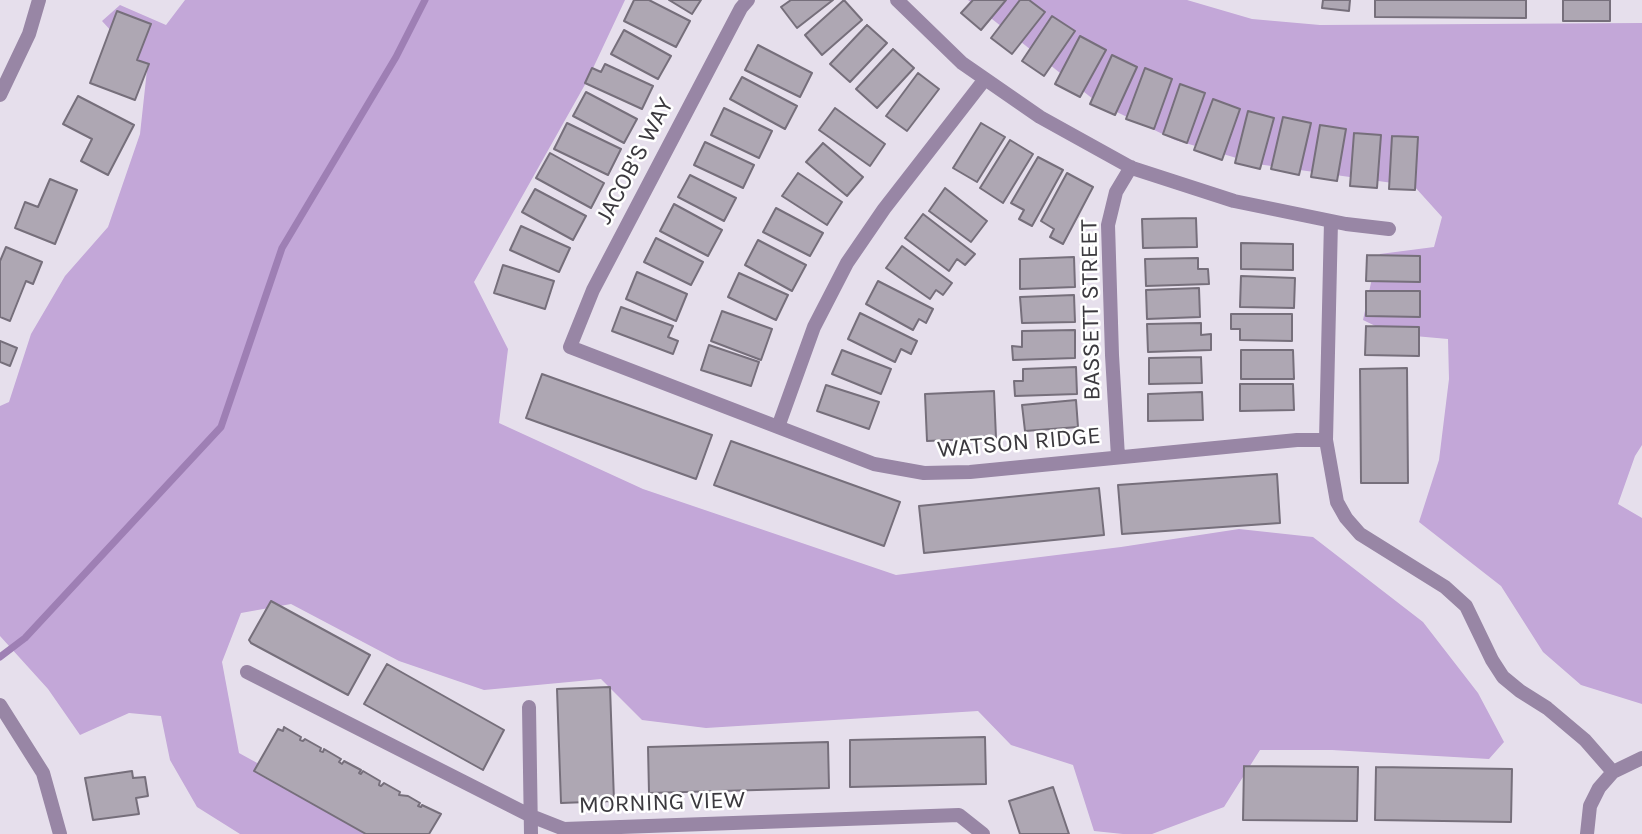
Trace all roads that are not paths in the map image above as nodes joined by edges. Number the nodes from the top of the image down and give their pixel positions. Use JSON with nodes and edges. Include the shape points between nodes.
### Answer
{"nodes":[{"id":1,"x":39,"y":0,"type":"edge"},
{"id":2,"x":748,"y":0,"type":"edge"},
{"id":3,"x":897,"y":0,"type":"edge"},
{"id":4,"x":985,"y":79,"type":"junction"},
{"id":5,"x":0,"y":95,"type":"edge"},
{"id":6,"x":1131,"y":167,"type":"junction"},
{"id":7,"x":1331,"y":221,"type":"junction"},
{"id":8,"x":1389,"y":229,"type":"dead end"},
{"id":9,"x":570,"y":347,"type":"joint"},
{"id":10,"x":778,"y":427,"type":"junction"},
{"id":11,"x":1326,"y":440,"type":"junction"},
{"id":12,"x":1118,"y":457,"type":"junction"},
{"id":13,"x":247,"y":672,"type":"dead end"},
{"id":14,"x":0,"y":705,"type":"edge"},
{"id":15,"x":529,"y":707,"type":"dead end"},
{"id":16,"x":1642,"y":758,"type":"edge"},
{"id":17,"x":1613,"y":772,"type":"junction"},
{"id":18,"x":531,"y":816,"type":"junction"},
{"id":19,"x":762,"y":828,"type":"edge"},
{"id":20,"x":60,"y":834,"type":"edge"},
{"id":21,"x":531,"y":834,"type":"edge"},
{"id":22,"x":983,"y":834,"type":"edge"},
{"id":23,"x":1587,"y":834,"type":"edge"}],
"edges":[{"from":1,"to":5,"type":"street","via":[[29,34]]},
{"from":2,"to":9,"type":"street","name":"JACOB'S WAY","via":[[593,290]]},
{"from":3,"to":4,"type":"street"},
{"from":4,"to":6,"type":"street","via":[[1040,117]]},
{"from":4,"to":10,"type":"street","via":[[847,264],[814,327]]},
{"from":6,"to":7,"type":"street","via":[[1234,201]]},
{"from":6,"to":12,"type":"street","name":"BASSETT STREET","via":[[1116,192],[1108,225]]},
{"from":7,"to":8,"type":"street"},
{"from":7,"to":11,"type":"street"},
{"from":9,"to":10,"type":"street","name":"WATSON RIDGE"},
{"from":10,"to":12,"type":"street","name":"WATSON RIDGE","via":[[874,464],[924,473]]},
{"from":11,"to":12,"type":"street","name":"WATSON RIDGE"},
{"from":11,"to":17,"type":"street","via":[[1337,502],[1346,518],[1360,534],[1445,587],[1466,606],[1503,677],[1585,740]]},
{"from":13,"to":18,"type":"street","name":"MORNING VIEW"},
{"from":14,"to":20,"type":"street","via":[[43,773]]},
{"from":15,"to":18,"type":"street"},
{"from":16,"to":17,"type":"street"},
{"from":17,"to":23,"type":"street","via":[[1590,806]]},
{"from":18,"to":19,"type":"street","name":"MORNING VIEW","via":[[564,829]]},
{"from":18,"to":21,"type":"street"},
{"from":19,"to":22,"type":"street","name":"MORNING VIEW","via":[[959,815]]}]}
